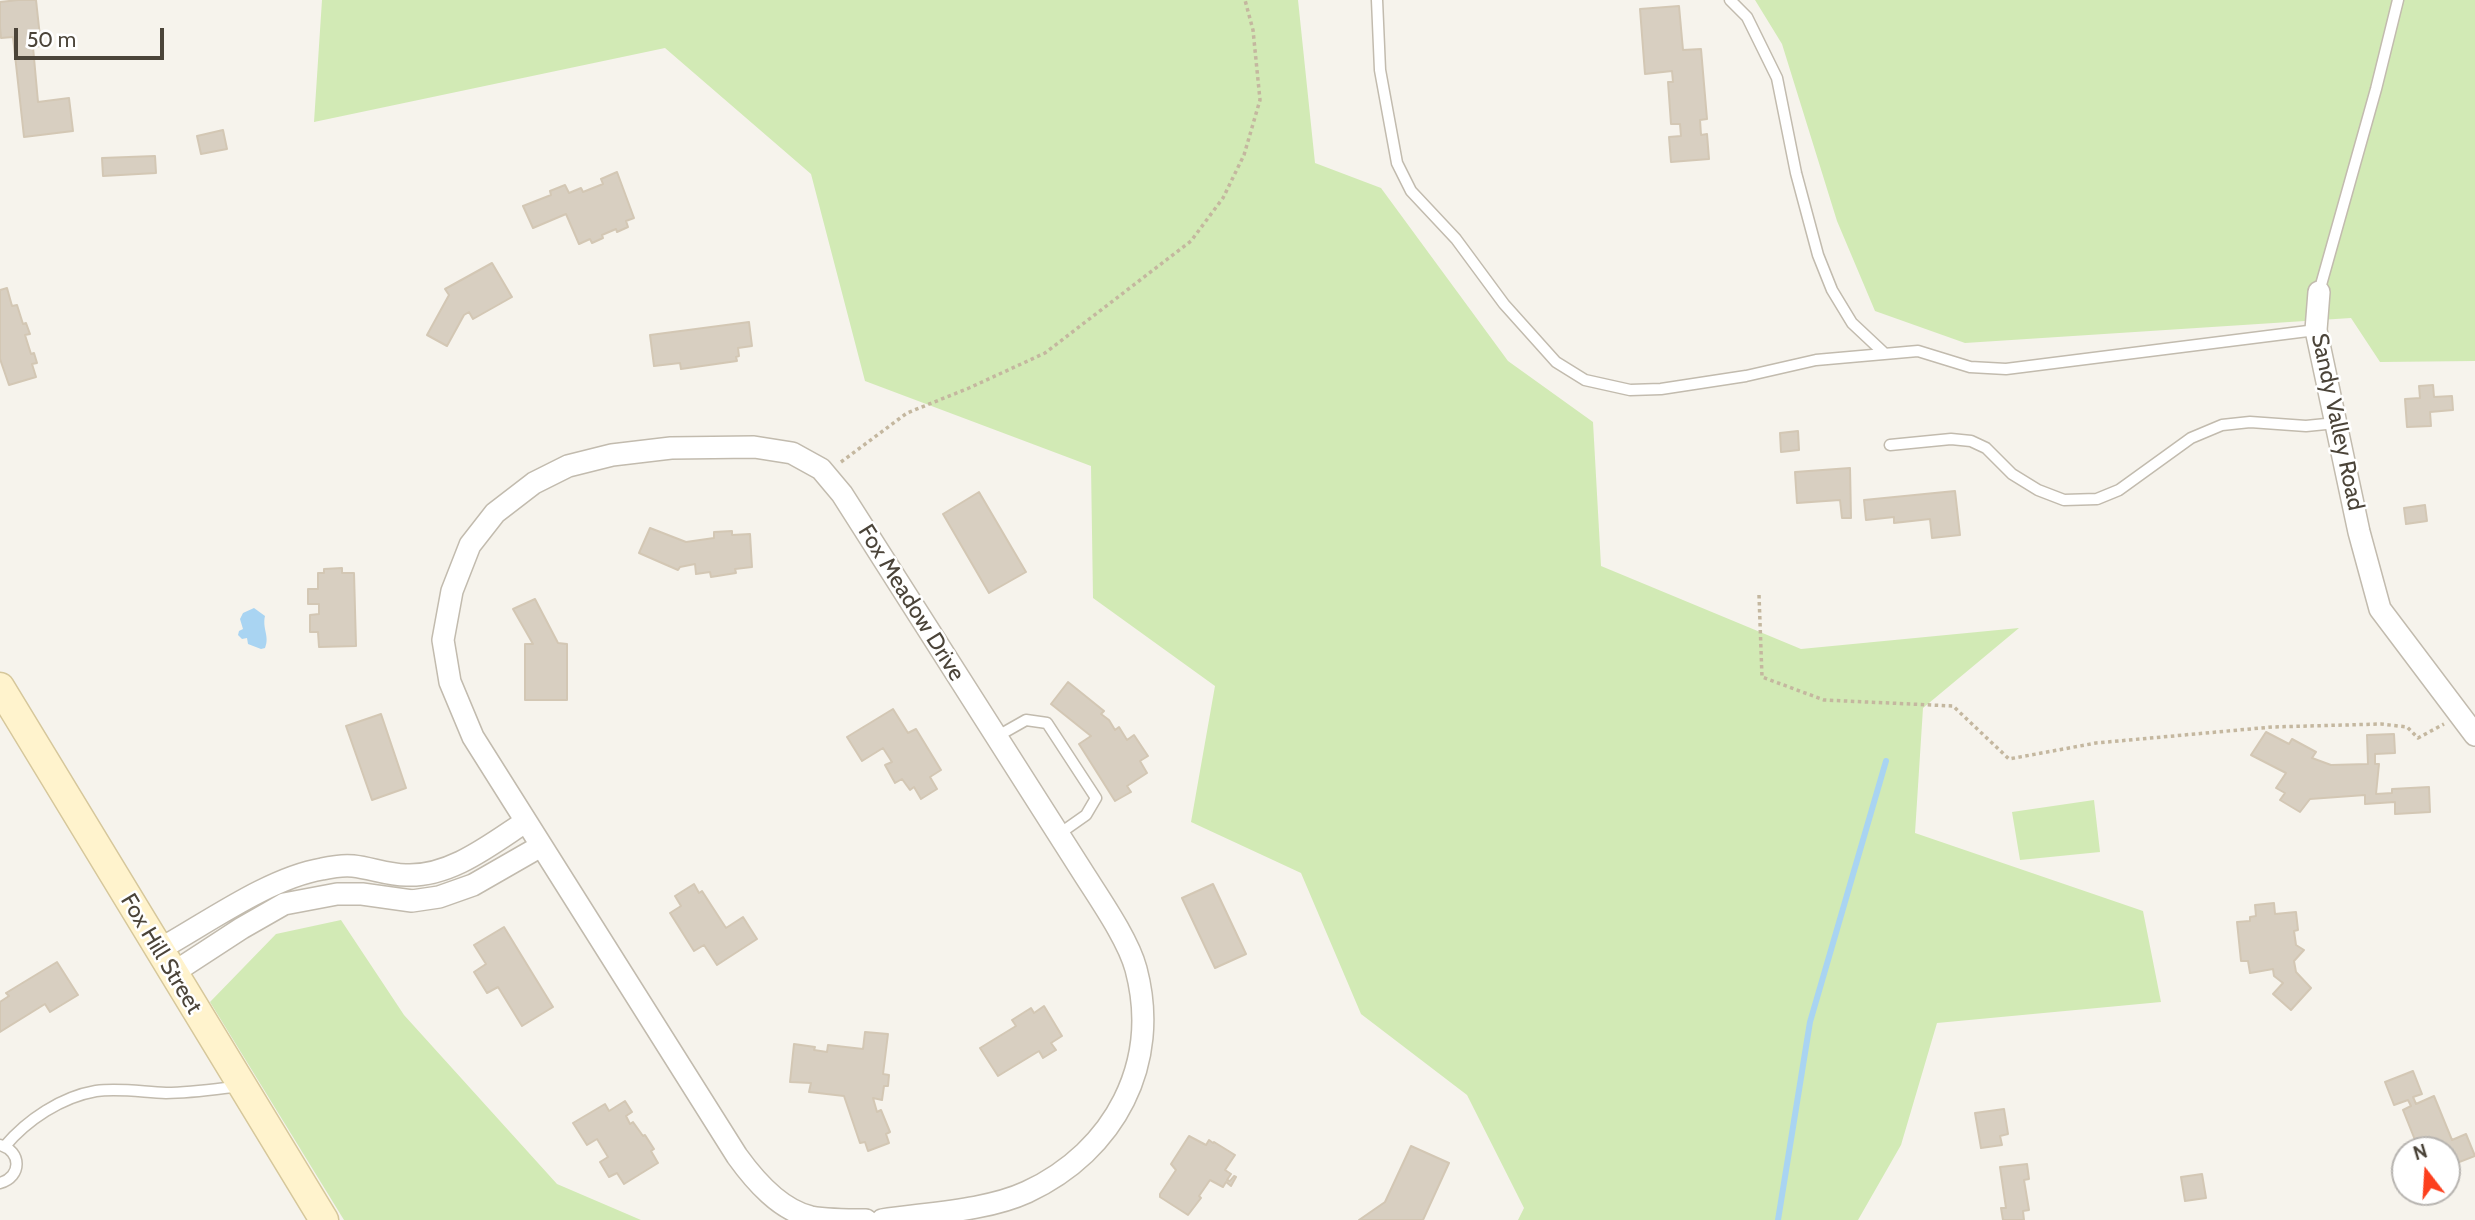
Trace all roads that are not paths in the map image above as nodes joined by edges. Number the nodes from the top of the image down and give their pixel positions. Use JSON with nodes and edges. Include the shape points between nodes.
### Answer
{"nodes":[{"id":1,"x":1377,"y":0,"type":"edge"},
{"id":2,"x":1730,"y":0,"type":"edge"},
{"id":3,"x":2398,"y":0,"type":"edge"},
{"id":4,"x":2319,"y":292,"type":"joint"},
{"id":5,"x":2316,"y":330,"type":"junction"},
{"id":6,"x":1884,"y":353,"type":"junction"},
{"id":7,"x":2336,"y":423,"type":"junction"},
{"id":8,"x":1890,"y":445,"type":"dead end"},
{"id":9,"x":0,"y":687,"type":"edge"},
{"id":10,"x":2475,"y":735,"type":"edge"},
{"id":11,"x":996,"y":737,"type":"junction"},
{"id":12,"x":525,"y":822,"type":"junction"},
{"id":13,"x":1059,"y":834,"type":"junction"},
{"id":14,"x":541,"y":846,"type":"junction"},
{"id":15,"x":167,"y":961,"type":"junction"},
{"id":16,"x":241,"y":1086,"type":"junction"},
{"id":17,"x":2,"y":1145,"type":"edge"},
{"id":18,"x":0,"y":1183,"type":"edge"},
{"id":19,"x":324,"y":1220,"type":"edge"},
{"id":20,"x":866,"y":1220,"type":"edge"},
{"id":21,"x":882,"y":1220,"type":"edge"}],
"edges":[{"from":1,"to":6,"type":"lane","via":[[1380,69],[1397,163],[1411,191],[1556,362],[1585,380],[1630,390]]},
{"from":2,"to":6,"type":"lane","via":[[1747,17],[1777,78],[1796,173],[1832,290],[1852,323]]},
{"from":3,"to":4,"type":"lane","name":"Sandy Valley Road"},
{"from":4,"to":5,"type":"street","name":"Sandy Valley Road"},
{"from":5,"to":6,"type":"lane","via":[[2006,369],[1970,367],[1918,351]]},
{"from":5,"to":7,"type":"street","name":"Sandy Valley Road"},
{"from":7,"to":8,"type":"lane","via":[[2222,425],[2191,438],[2119,490],[2097,499],[2064,500],[2038,489],[2012,474],[1986,448],[1971,442],[1951,439]]},
{"from":7,"to":10,"type":"street","name":"Sandy Valley Road","via":[[2380,609]]},
{"from":9,"to":15,"type":"street","name":"Fox Hill Street"},
{"from":11,"to":12,"type":"street","name":"Fox Meadow Drive","via":[[842,494],[821,469],[792,453],[754,447],[671,448],[612,455],[568,466],[534,483],[495,513],[470,545],[452,591],[443,640],[450,682],[472,737]]},
{"from":11,"to":13,"type":"street","name":"Fox Meadow Drive"},
{"from":11,"to":13,"type":"lane","via":[[1026,720],[1047,723],[1096,798],[1086,815]]},
{"from":12,"to":14,"type":"street","name":"Fox Meadow Drive"},
{"from":12,"to":15,"type":"street","via":[[457,864],[430,873],[406,875],[351,866],[289,879],[260,892]]},
{"from":13,"to":21,"type":"street","name":"Fox Meadow Drive","via":[[1136,967],[1142,1026],[1139,1057],[1121,1109],[1105,1134],[1078,1158],[1027,1192],[989,1204]]},
{"from":14,"to":15,"type":"street","via":[[473,885],[439,897],[412,901],[337,894],[284,904]]},
{"from":14,"to":20,"type":"street","name":"Fox Meadow Drive","via":[[756,1182],[783,1204],[810,1217]]},
{"from":15,"to":16,"type":"street","name":"Fox Hill Street"},
{"from":16,"to":17,"type":"lane","via":[[166,1093],[95,1091],[70,1098],[37,1117]]},
{"from":16,"to":19,"type":"street","name":"Fox Hill Street"},
{"from":17,"to":18,"type":"lane","via":[[15,1154],[17,1166],[11,1178]]}]}
